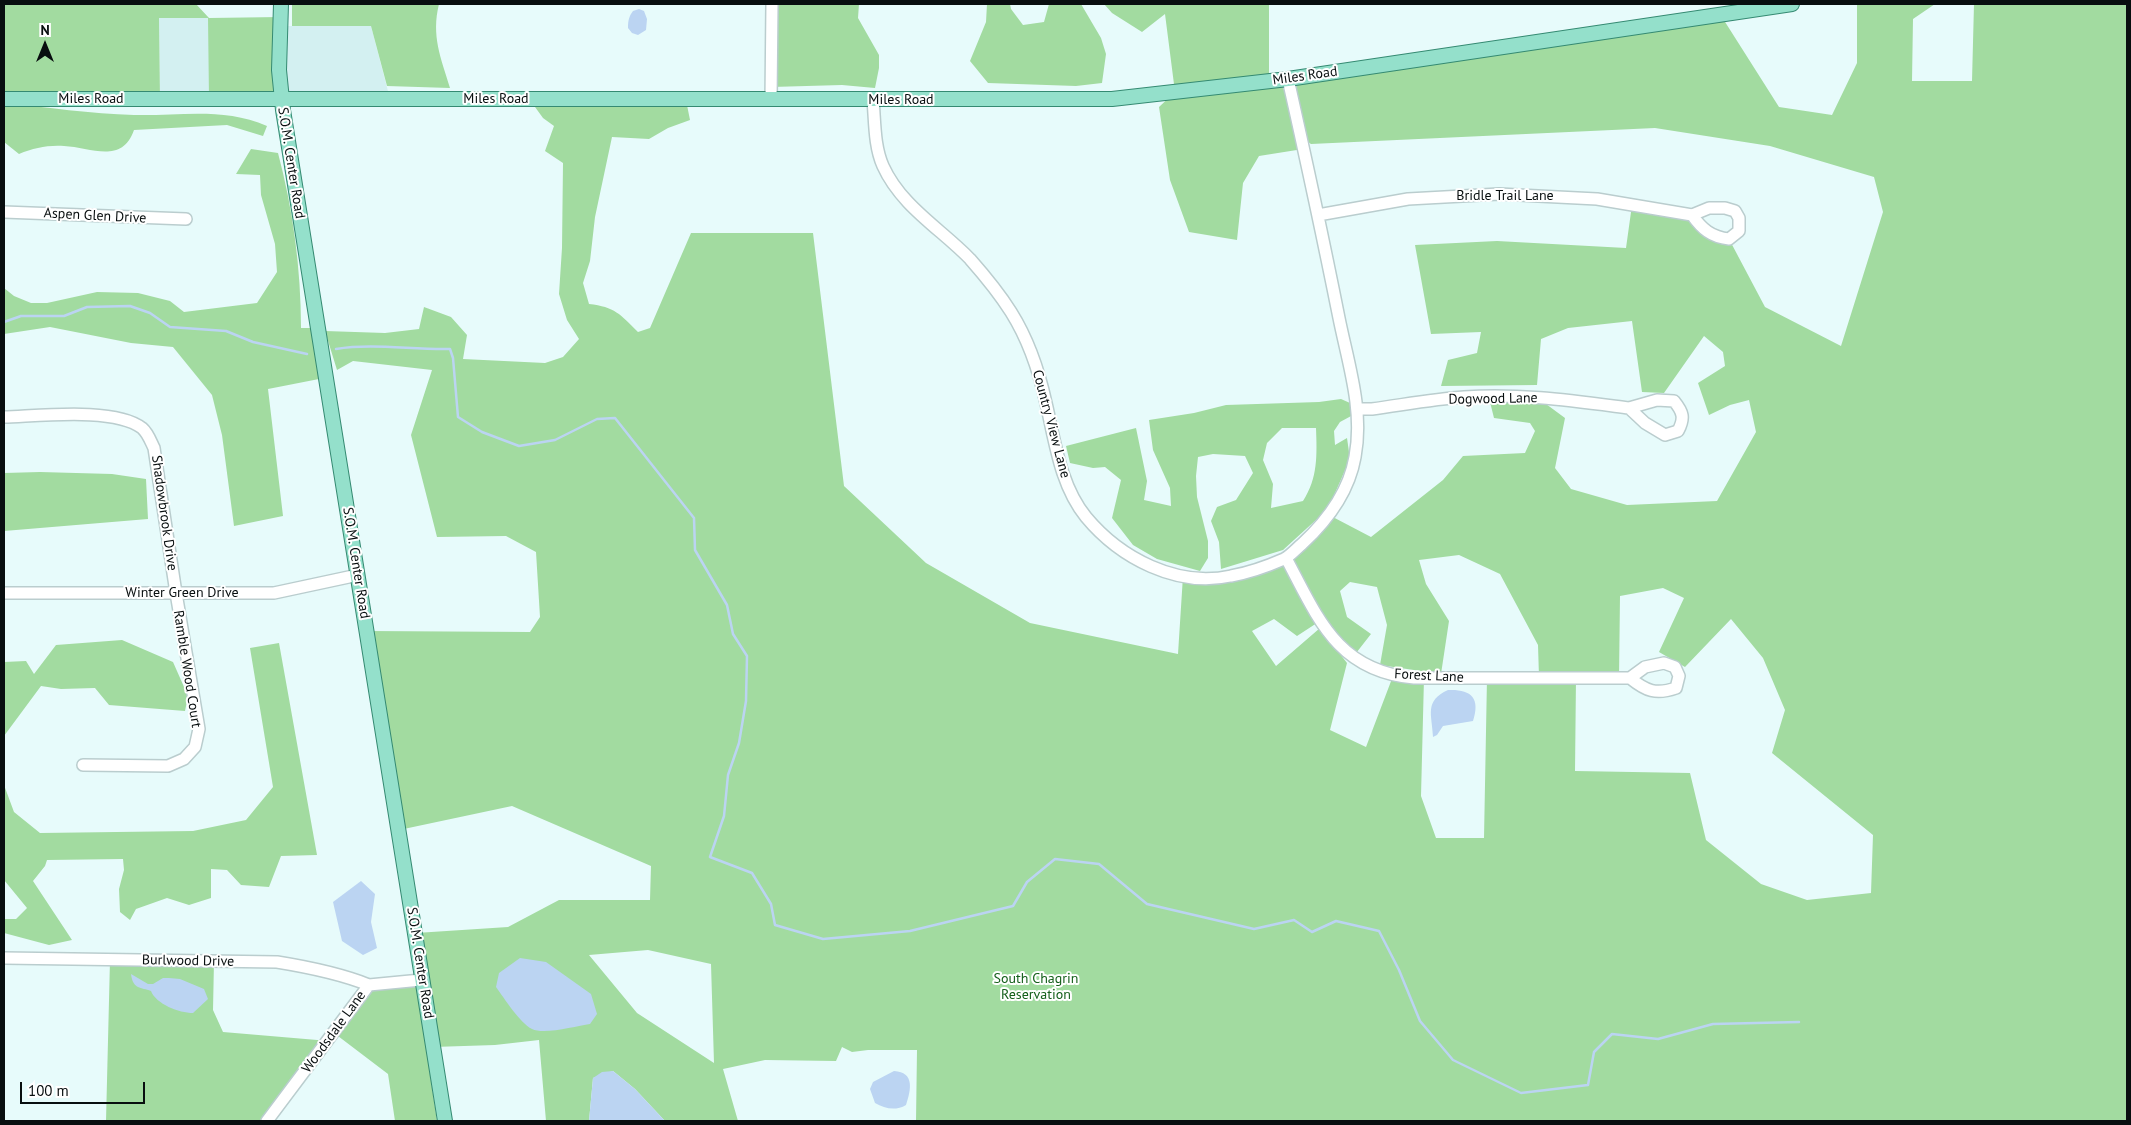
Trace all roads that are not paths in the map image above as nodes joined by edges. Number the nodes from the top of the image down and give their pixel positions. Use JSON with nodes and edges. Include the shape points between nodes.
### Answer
{"nodes":[{"id":1,"x":281,"y":4,"type":"edge"},
{"id":2,"x":772,"y":4,"type":"edge"},
{"id":3,"x":1792,"y":4,"type":"edge"},
{"id":4,"x":1288,"y":79,"type":"junction"},
{"id":5,"x":4,"y":99,"type":"edge"},
{"id":6,"x":281,"y":99,"type":"junction"},
{"id":7,"x":771,"y":100,"type":"junction"},
{"id":8,"x":873,"y":100,"type":"junction"},
{"id":9,"x":4,"y":212,"type":"edge"},
{"id":10,"x":1318,"y":215,"type":"junction"},
{"id":11,"x":1692,"y":215,"type":"dead end"},
{"id":12,"x":186,"y":219,"type":"dead end"},
{"id":13,"x":1629,"y":408,"type":"dead end"},
{"id":14,"x":1357,"y":409,"type":"junction"},
{"id":15,"x":4,"y":417,"type":"edge"},
{"id":16,"x":1286,"y":558,"type":"junction"},
{"id":17,"x":358,"y":575,"type":"junction"},
{"id":18,"x":4,"y":593,"type":"edge"},
{"id":19,"x":176,"y":593,"type":"junction"},
{"id":20,"x":1630,"y":678,"type":"dead end"},
{"id":21,"x":83,"y":765,"type":"dead end"},
{"id":22,"x":4,"y":958,"type":"edge"},
{"id":23,"x":421,"y":980,"type":"junction"},
{"id":24,"x":369,"y":985,"type":"junction"},
{"id":25,"x":267,"y":1121,"type":"edge"},
{"id":26,"x":445,"y":1121,"type":"edge"}],
"edges":[{"from":1,"to":6,"type":"main road","name":"S.O.M. Center Road"},
{"from":2,"to":7,"type":"street"},
{"from":3,"to":4,"type":"main road","name":"Miles Road"},
{"from":4,"to":8,"type":"main road","name":"Miles Road","via":[[1112,99]]},
{"from":4,"to":10,"type":"street","name":"Country View Lane"},
{"from":5,"to":6,"type":"main road","name":"Miles Road"},
{"from":6,"to":7,"type":"main road","name":"Miles Road"},
{"from":6,"to":17,"type":"main road","name":"S.O.M. Center Road"},
{"from":7,"to":8,"type":"main road","name":"Miles Road"},
{"from":8,"to":16,"type":"street","name":"Country View Lane","via":[[877,143],[882,163],[895,188],[969,259],[1014,317],[1028,345],[1042,388],[1060,463],[1084,515],[1124,553],[1174,575],[1201,579],[1231,576]]},
{"from":9,"to":12,"type":"street","name":"Aspen Glen Drive"},
{"from":10,"to":11,"type":"street","name":"Bridle Trail Lane","via":[[1408,199],[1499,194],[1597,199]]},
{"from":10,"to":14,"type":"street","name":"Country View Lane"},
{"from":13,"to":14,"type":"street","name":"Dogwood Lane","via":[[1520,396],[1463,397]]},
{"from":14,"to":16,"type":"street","name":"Country View Lane","via":[[1355,456],[1346,486],[1329,515]]},
{"from":15,"to":19,"type":"street","name":"Shadowbrook Drive","via":[[108,415],[130,421],[144,430],[154,448]]},
{"from":16,"to":20,"type":"street","name":"Forest Lane","via":[[1324,629],[1353,657],[1393,676]]},
{"from":17,"to":19,"type":"street","name":"Winter Green Drive","via":[[274,593]]},
{"from":17,"to":23,"type":"main road","name":"S.O.M. Center Road"},
{"from":18,"to":19,"type":"street","name":"Winter Green Drive"},
{"from":19,"to":21,"type":"street","name":"Ramble Wood Court","via":[[198,729],[195,747],[184,759],[168,766]]},
{"from":22,"to":24,"type":"street","name":"Burlwood Drive","via":[[276,962],[347,976]]},
{"from":23,"to":24,"type":"street","name":"Woodsdale Lane"},
{"from":23,"to":26,"type":"main road","name":"S.O.M. Center Road"},
{"from":24,"to":25,"type":"street","name":"Woodsdale Lane"}]}
